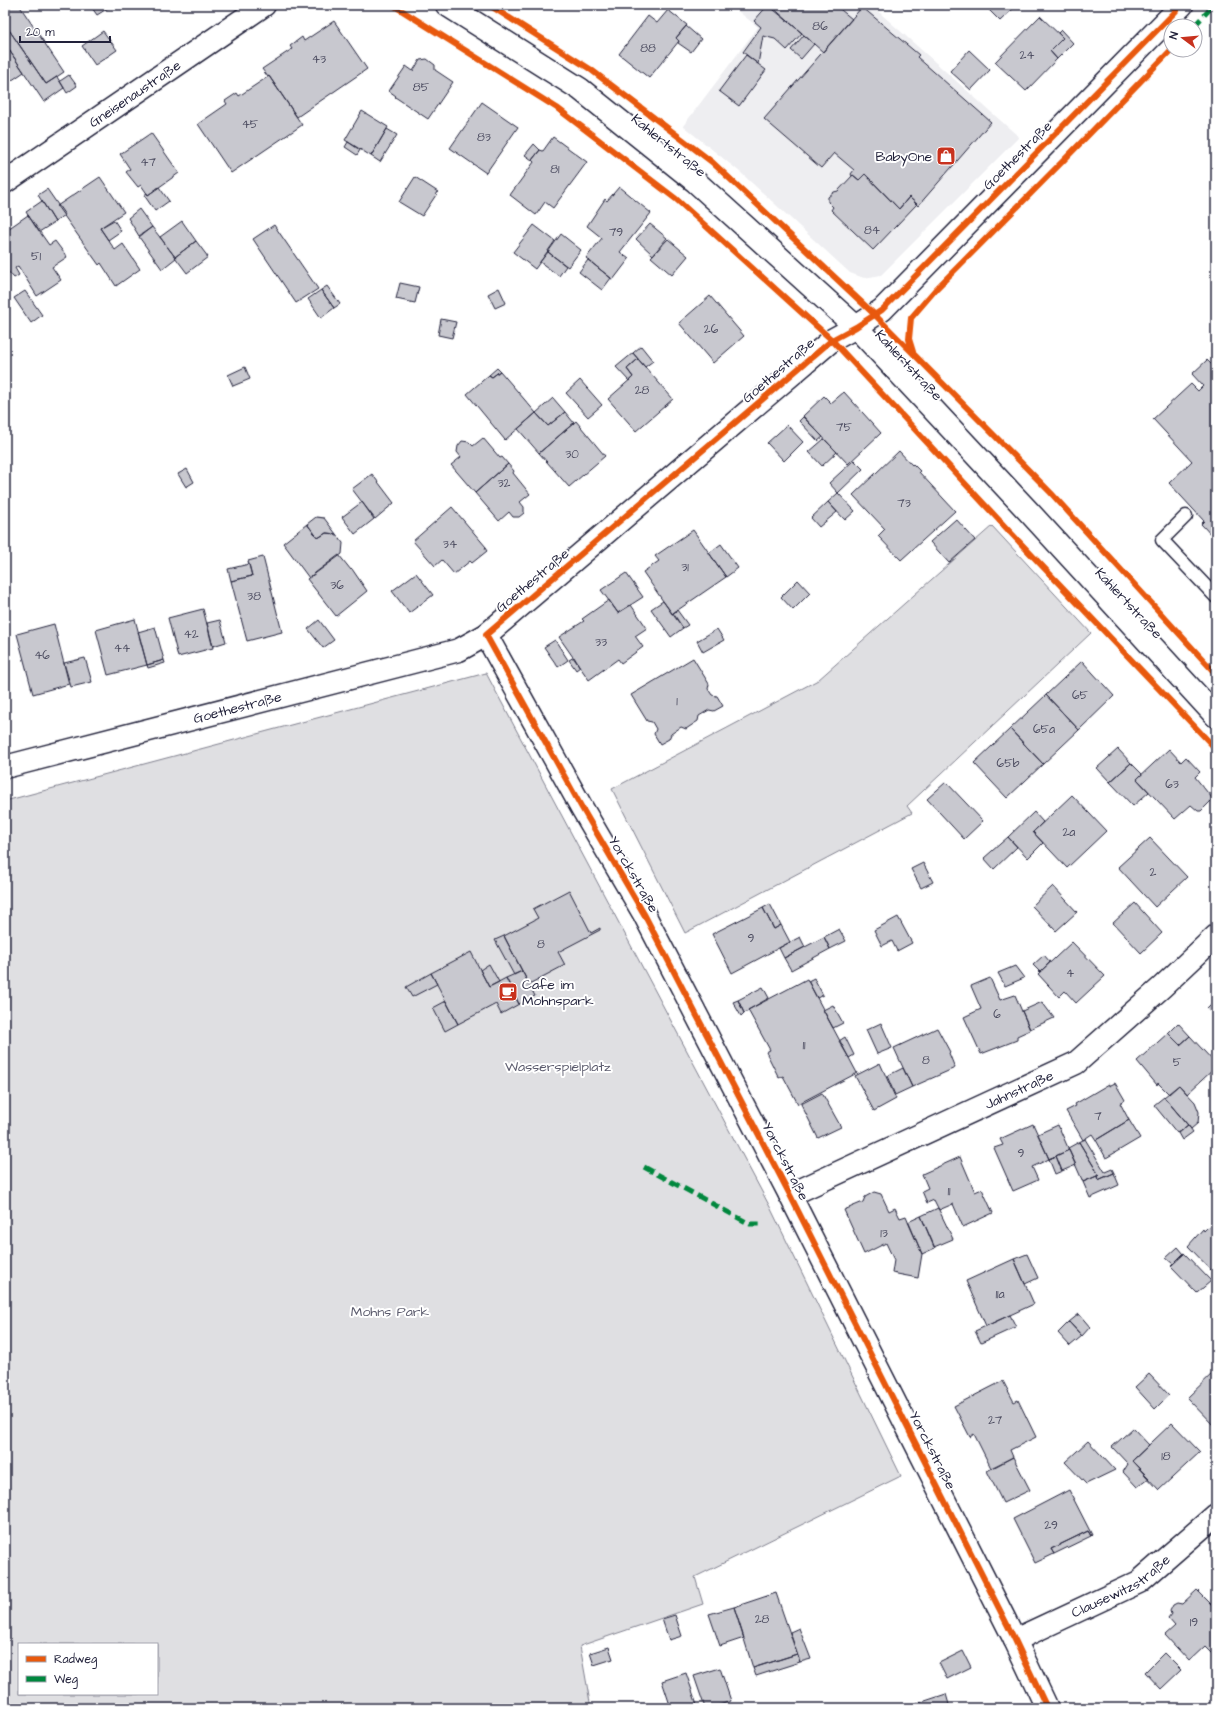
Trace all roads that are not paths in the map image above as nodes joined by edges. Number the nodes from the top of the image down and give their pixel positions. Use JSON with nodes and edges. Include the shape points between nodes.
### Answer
{"nodes":[{"id":1,"x":264,"y":5,"type":"edge"},
{"id":2,"x":447,"y":5,"type":"edge"},
{"id":3,"x":1176,"y":7,"type":"edge"},
{"id":4,"x":5,"y":182,"type":"edge"},
{"id":5,"x":856,"y":327,"type":"junction"},
{"id":6,"x":1186,"y":516,"type":"dead end"},
{"id":7,"x":1216,"y":597,"type":"edge"},
{"id":8,"x":486,"y":635,"type":"junction"},
{"id":9,"x":1216,"y":716,"type":"edge"},
{"id":10,"x":5,"y":767,"type":"edge"},
{"id":11,"x":1216,"y":936,"type":"edge"},
{"id":12,"x":790,"y":1194,"type":"junction"},
{"id":13,"x":1216,"y":1515,"type":"edge"},
{"id":14,"x":1015,"y":1640,"type":"junction"},
{"id":15,"x":1047,"y":1708,"type":"edge"}],
"edges":[{"from":1,"to":4,"type":"street","name":"Gneisenaustraße"},
{"from":2,"to":5,"type":"street","name":"Kahlertstraße","via":[[580,89],[696,182]]},
{"from":3,"to":5,"type":"street","name":"Goethestraße","via":[[882,310]]},
{"from":5,"to":8,"type":"street","name":"Goethestraße","via":[[832,340]]},
{"from":5,"to":9,"type":"street","name":"Kahlertstraße","via":[[1030,512]]},
{"from":6,"to":7,"type":"lane","via":[[1162,540]]},
{"from":8,"to":10,"type":"street","name":"Goethestraße","via":[[459,650]]},
{"from":8,"to":12,"type":"street","name":"Yorckstraße","via":[[644,914]]},
{"from":11,"to":12,"type":"street","name":"Jahnstraße","via":[[1076,1063]]},
{"from":12,"to":14,"type":"street","name":"Yorckstraße"},
{"from":13,"to":14,"type":"street","name":"Clausewitzstraße","via":[[1139,1582]]},
{"from":14,"to":15,"type":"street","name":"Yorckstraße"}]}
